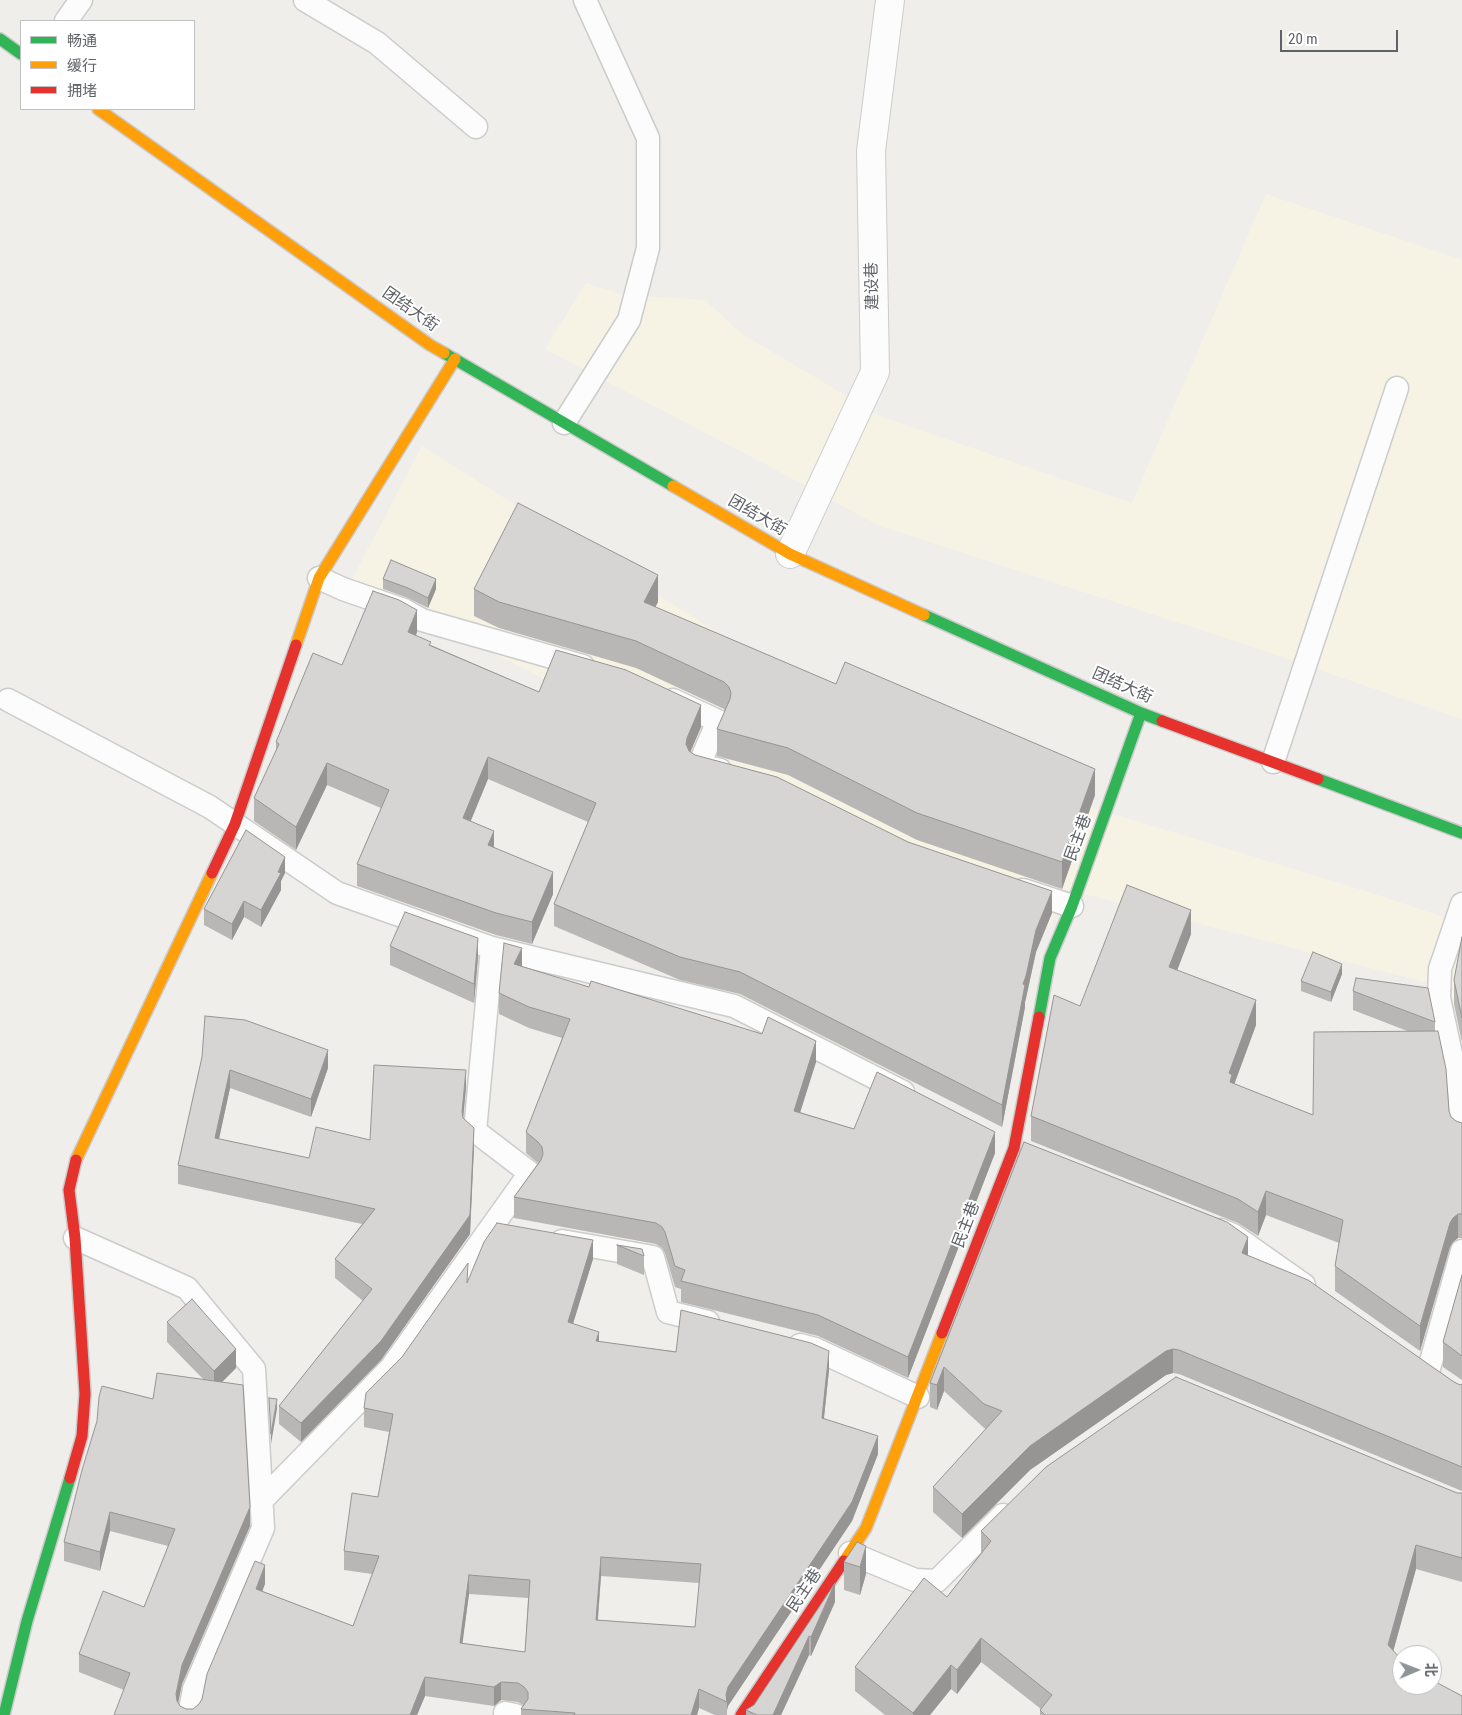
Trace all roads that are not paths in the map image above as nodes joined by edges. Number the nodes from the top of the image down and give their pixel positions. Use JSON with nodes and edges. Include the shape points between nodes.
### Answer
{"nodes":[{"id":1,"x":81,"y":0,"type":"edge"},
{"id":2,"x":305,"y":0,"type":"edge"},
{"id":3,"x":585,"y":0,"type":"edge"},
{"id":4,"x":890,"y":0,"type":"edge"},
{"id":5,"x":67,"y":20,"type":"edge"},
{"id":6,"x":0,"y":39,"type":"edge"},
{"id":7,"x":20,"y":53,"type":"edge"},
{"id":8,"x":99,"y":110,"type":"edge"},
{"id":9,"x":476,"y":127,"type":"dead end"},
{"id":10,"x":455,"y":359,"type":"junction"},
{"id":11,"x":1398,"y":388,"type":"dead end"},
{"id":12,"x":564,"y":423,"type":"junction"},
{"id":13,"x":790,"y":554,"type":"junction"},
{"id":14,"x":319,"y":578,"type":"junction"},
{"id":15,"x":603,"y":672,"type":"edge"},
{"id":16,"x":657,"y":692,"type":"edge"},
{"id":17,"x":8,"y":700,"type":"dead end"},
{"id":18,"x":1141,"y":713,"type":"junction"},
{"id":19,"x":1273,"y":762,"type":"junction"},
{"id":20,"x":736,"y":775,"type":"edge"},
{"id":21,"x":235,"y":824,"type":"junction"},
{"id":22,"x":1462,"y":833,"type":"edge"},
{"id":23,"x":1006,"y":884,"type":"edge"},
{"id":24,"x":1462,"y":904,"type":"edge"},
{"id":25,"x":1072,"y":906,"type":"junction"},
{"id":26,"x":492,"y":948,"type":"junction"},
{"id":27,"x":918,"y":1099,"type":"edge"},
{"id":28,"x":1462,"y":1134,"type":"edge"},
{"id":29,"x":1206,"y":1224,"type":"edge"},
{"id":30,"x":539,"y":1236,"type":"edge"},
{"id":31,"x":75,"y":1238,"type":"junction"},
{"id":32,"x":1462,"y":1251,"type":"edge"},
{"id":33,"x":1322,"y":1298,"type":"edge"},
{"id":34,"x":732,"y":1328,"type":"edge"},
{"id":35,"x":778,"y":1340,"type":"edge"},
{"id":36,"x":1426,"y":1371,"type":"edge"},
{"id":37,"x":918,"y":1398,"type":"junction"},
{"id":38,"x":262,"y":1500,"type":"junction"},
{"id":39,"x":1018,"y":1500,"type":"edge"},
{"id":40,"x":850,"y":1553,"type":"junction"},
{"id":41,"x":4,"y":1715,"type":"edge"},
{"id":42,"x":189,"y":1715,"type":"edge"},
{"id":43,"x":742,"y":1715,"type":"edge"}],
"edges":[{"from":1,"to":5,"type":"lane"},
{"from":2,"to":9,"type":"lane","via":[[377,43]]},
{"from":3,"to":12,"type":"lane","via":[[648,138],[648,248],[629,320]]},
{"from":4,"to":13,"type":"street","name":"建设巷","via":[[871,151],[875,372]]},
{"from":6,"to":7,"type":"street"},
{"from":8,"to":10,"type":"street","name":"团结大街","via":[[430,345]]},
{"from":10,"to":12,"type":"street","name":"团结大街"},
{"from":10,"to":14,"type":"street"},
{"from":11,"to":19,"type":"lane"},
{"from":12,"to":13,"type":"street","name":"团结大街"},
{"from":13,"to":18,"type":"street","name":"团结大街"},
{"from":14,"to":15,"type":"lane","via":[[422,620]]},
{"from":14,"to":21,"type":"street"},
{"from":16,"to":20,"type":"lane","via":[[718,721],[699,765]]},
{"from":17,"to":21,"type":"lane","via":[[210,807]]},
{"from":18,"to":19,"type":"street","name":"团结大街"},
{"from":18,"to":25,"type":"street","name":"民主巷"},
{"from":19,"to":22,"type":"street","name":"团结大街"},
{"from":21,"to":26,"type":"lane","via":[[337,892]]},
{"from":21,"to":31,"type":"street","via":[[75,1163],[69,1190]]},
{"from":23,"to":25,"type":"lane"},
{"from":24,"to":28,"type":"lane","via":[[1440,969],[1439,988],[1459,1092]]},
{"from":25,"to":37,"type":"street","name":"民主巷","via":[[1050,958],[1014,1148]]},
{"from":26,"to":27,"type":"lane","via":[[734,1006]]},
{"from":26,"to":38,"type":"lane","via":[[475,1131],[530,1173],[501,1229],[391,1368]]},
{"from":29,"to":33,"type":"lane","via":[[1233,1235]]},
{"from":30,"to":34,"type":"lane","via":[[653,1257],[668,1312]]},
{"from":31,"to":38,"type":"lane","via":[[187,1288],[254,1369]]},
{"from":31,"to":41,"type":"street","via":[[85,1394],[82,1436],[27,1622]]},
{"from":32,"to":36,"type":"lane"},
{"from":35,"to":37,"type":"lane","via":[[815,1349]]},
{"from":37,"to":40,"type":"street","name":"民主巷","via":[[866,1528]]},
{"from":38,"to":42,"type":"lane","via":[[264,1528],[194,1689]]},
{"from":39,"to":40,"type":"lane","via":[[937,1580],[916,1580]]},
{"from":40,"to":43,"type":"street","name":"民主巷"}]}
